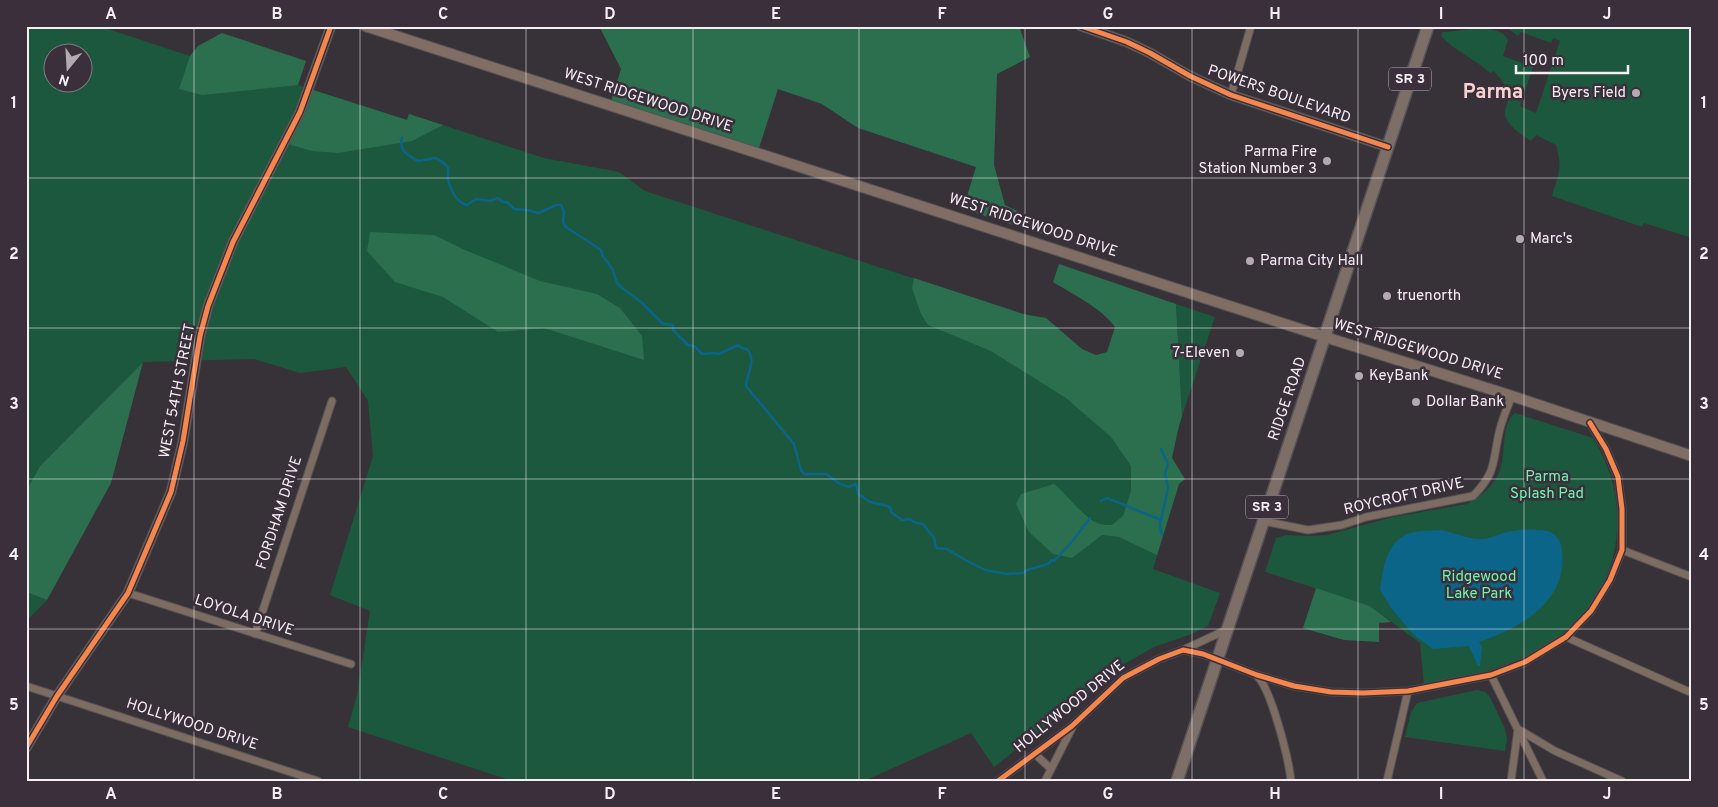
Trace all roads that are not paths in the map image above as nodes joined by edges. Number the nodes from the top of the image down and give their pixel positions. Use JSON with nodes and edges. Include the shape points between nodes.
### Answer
{"nodes":[{"id":1,"x":330,"y":26,"type":"edge"},
{"id":2,"x":365,"y":26,"type":"edge"},
{"id":3,"x":1081,"y":26,"type":"edge"},
{"id":4,"x":1251,"y":26,"type":"edge"},
{"id":5,"x":1428,"y":26,"type":"edge"},
{"id":6,"x":1231,"y":95,"type":"junction"},
{"id":7,"x":1388,"y":147,"type":"junction"},
{"id":8,"x":1325,"y":337,"type":"junction"},
{"id":9,"x":1512,"y":396,"type":"junction"},
{"id":10,"x":332,"y":401,"type":"dead end"},
{"id":11,"x":1590,"y":422,"type":"junction"},
{"id":12,"x":1692,"y":456,"type":"edge"},
{"id":13,"x":1263,"y":521,"type":"junction"},
{"id":14,"x":1622,"y":550,"type":"junction"},
{"id":15,"x":1692,"y":577,"type":"edge"},
{"id":16,"x":128,"y":593,"type":"junction"},
{"id":17,"x":1228,"y":629,"type":"junction"},
{"id":18,"x":255,"y":634,"type":"junction"},
{"id":19,"x":1566,"y":637,"type":"junction"},
{"id":20,"x":1183,"y":650,"type":"junction"},
{"id":21,"x":1218,"y":660,"type":"junction"},
{"id":22,"x":351,"y":664,"type":"dead end"},
{"id":23,"x":1256,"y":675,"type":"junction"},
{"id":24,"x":1491,"y":675,"type":"junction"},
{"id":25,"x":26,"y":686,"type":"edge"},
{"id":26,"x":1408,"y":691,"type":"junction"},
{"id":27,"x":1692,"y":693,"type":"edge"},
{"id":28,"x":57,"y":696,"type":"junction"},
{"id":29,"x":1072,"y":726,"type":"junction"},
{"id":30,"x":1518,"y":729,"type":"junction"},
{"id":31,"x":26,"y":748,"type":"edge"},
{"id":32,"x":1035,"y":754,"type":"junction"},
{"id":33,"x":1050,"y":768,"type":"junction"},
{"id":34,"x":318,"y":781,"type":"edge"},
{"id":35,"x":998,"y":781,"type":"edge"},
{"id":36,"x":1044,"y":781,"type":"edge"},
{"id":37,"x":1177,"y":781,"type":"edge"},
{"id":38,"x":1291,"y":781,"type":"edge"},
{"id":39,"x":1387,"y":781,"type":"edge"},
{"id":40,"x":1511,"y":781,"type":"edge"},
{"id":41,"x":1543,"y":781,"type":"edge"},
{"id":42,"x":1622,"y":781,"type":"edge"}],
"edges":[{"from":1,"to":16,"type":"street","name":"WEST 54TH STREET","via":[[300,112],[233,242],[208,306],[183,441],[170,492]]},
{"from":2,"to":8,"type":"main road","name":"WEST RIDGEWOOD DRIVE"},
{"from":3,"to":6,"type":"street","name":"POWERS BOULEVARD","via":[[1127,42]]},
{"from":4,"to":6,"type":"street"},
{"from":5,"to":7,"type":"main road","name":"RIDGE ROAD","number":"SR 3"},
{"from":6,"to":7,"type":"street","name":"POWERS BOULEVARD"},
{"from":7,"to":8,"type":"main road","name":"RIDGE ROAD","number":"SR 3"},
{"from":8,"to":9,"type":"main road","name":"WEST RIDGEWOOD DRIVE"},
{"from":8,"to":13,"type":"main road","name":"RIDGE ROAD","number":"SR 3"},
{"from":9,"to":11,"type":"main road","name":"WEST RIDGEWOOD DRIVE"},
{"from":9,"to":13,"type":"street","name":"ROYCROFT DRIVE","via":[[1500,428],[1493,467],[1485,484],[1473,496],[1308,530]]},
{"from":10,"to":18,"type":"street","name":"FORDHAM DRIVE"},
{"from":11,"to":12,"type":"main road","name":"WEST RIDGEWOOD DRIVE"},
{"from":11,"to":14,"type":"street","via":[[1618,477]]},
{"from":13,"to":17,"type":"main road","name":"RIDGE ROAD","number":"SR 3"},
{"from":14,"to":15,"type":"street"},
{"from":14,"to":19,"type":"street","via":[[1610,580],[1590,611]]},
{"from":16,"to":18,"type":"street","name":"LOYOLA DRIVE"},
{"from":16,"to":28,"type":"street","name":"WEST 54TH STREET"},
{"from":17,"to":20,"type":"street","name":"HOLLYWOOD DRIVE"},
{"from":17,"to":21,"type":"main road","name":"RIDGE ROAD","number":"SR 3"},
{"from":18,"to":22,"type":"street","name":"LOYOLA DRIVE"},
{"from":19,"to":24,"type":"street","via":[[1525,662]]},
{"from":19,"to":27,"type":"street"},
{"from":20,"to":21,"type":"street"},
{"from":20,"to":29,"type":"street","name":"HOLLYWOOD DRIVE","via":[[1123,678]]},
{"from":21,"to":23,"type":"street"},
{"from":21,"to":37,"type":"main road","name":"RIDGE ROAD","number":"SR 3"},
{"from":23,"to":26,"type":"street","via":[[1331,692]]},
{"from":23,"to":38,"type":"street","via":[[1264,684],[1281,733]]},
{"from":24,"to":26,"type":"street"},
{"from":24,"to":30,"type":"street"},
{"from":25,"to":28,"type":"street","name":"HOLLYWOOD DRIVE"},
{"from":26,"to":39,"type":"street"},
{"from":28,"to":31,"type":"street","name":"WEST 54TH STREET"},
{"from":28,"to":34,"type":"street","name":"HOLLYWOOD DRIVE"},
{"from":29,"to":32,"type":"street","name":"HOLLYWOOD DRIVE"},
{"from":29,"to":33,"type":"street"},
{"from":30,"to":40,"type":"street"},
{"from":30,"to":41,"type":"street"},
{"from":30,"to":42,"type":"street","via":[[1555,751]]},
{"from":32,"to":33,"type":"street"},
{"from":32,"to":35,"type":"street","name":"HOLLYWOOD DRIVE"},
{"from":33,"to":36,"type":"street"}]}
